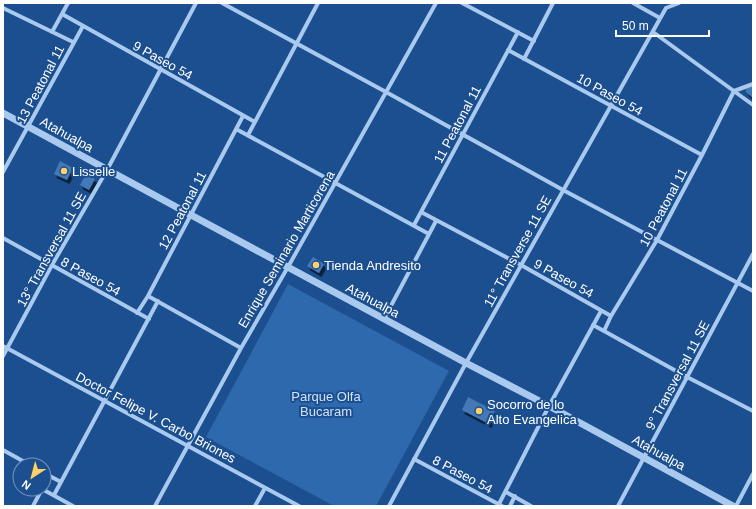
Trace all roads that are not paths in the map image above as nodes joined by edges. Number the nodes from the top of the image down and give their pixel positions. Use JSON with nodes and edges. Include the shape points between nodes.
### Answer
{"nodes":[{"id":1,"x":68,"y":3,"type":"edge"},
{"id":2,"x":196,"y":3,"type":"edge"},
{"id":3,"x":222,"y":3,"type":"edge"},
{"id":4,"x":318,"y":3,"type":"edge"},
{"id":5,"x":436,"y":3,"type":"edge"},
{"id":6,"x":462,"y":3,"type":"edge"},
{"id":7,"x":553,"y":3,"type":"edge"},
{"id":8,"x":633,"y":3,"type":"edge"},
{"id":9,"x":665,"y":3,"type":"edge"},
{"id":10,"x":679,"y":3,"type":"edge"},
{"id":11,"x":3,"y":8,"type":"edge"},
{"id":12,"x":666,"y":8,"type":"junction"},
{"id":13,"x":62,"y":14,"type":"junction"},
{"id":14,"x":660,"y":18,"type":"junction"},
{"id":15,"x":83,"y":26,"type":"junction"},
{"id":16,"x":52,"y":32,"type":"junction"},
{"id":17,"x":518,"y":32,"type":"junction"},
{"id":18,"x":653,"y":32,"type":"junction"},
{"id":19,"x":534,"y":40,"type":"junction"},
{"id":20,"x":73,"y":42,"type":"junction"},
{"id":21,"x":297,"y":44,"type":"junction"},
{"id":22,"x":508,"y":50,"type":"junction"},
{"id":23,"x":524,"y":59,"type":"junction"},
{"id":24,"x":161,"y":70,"type":"junction"},
{"id":25,"x":753,"y":84,"type":"edge"},
{"id":26,"x":734,"y":91,"type":"junction"},
{"id":27,"x":386,"y":92,"type":"junction"},
{"id":28,"x":753,"y":105,"type":"edge"},
{"id":29,"x":611,"y":106,"type":"junction"},
{"id":30,"x":3,"y":113,"type":"edge"},
{"id":31,"x":243,"y":116,"type":"junction"},
{"id":32,"x":255,"y":122,"type":"junction"},
{"id":33,"x":28,"y":126,"type":"junction"},
{"id":34,"x":236,"y":129,"type":"junction"},
{"id":35,"x":463,"y":133,"type":"junction"},
{"id":36,"x":248,"y":135,"type":"junction"},
{"id":37,"x":702,"y":155,"type":"junction"},
{"id":38,"x":107,"y":170,"type":"junction"},
{"id":39,"x":3,"y":172,"type":"edge"},
{"id":40,"x":335,"y":182,"type":"junction"},
{"id":41,"x":563,"y":190,"type":"junction"},
{"id":42,"x":421,"y":212,"type":"junction"},
{"id":43,"x":190,"y":215,"type":"junction"},
{"id":44,"x":436,"y":221,"type":"junction"},
{"id":45,"x":414,"y":225,"type":"junction"},
{"id":46,"x":430,"y":234,"type":"junction"},
{"id":47,"x":3,"y":238,"type":"edge"},
{"id":48,"x":657,"y":240,"type":"junction"},
{"id":49,"x":753,"y":254,"type":"edge"},
{"id":50,"x":52,"y":265,"type":"junction"},
{"id":51,"x":521,"y":265,"type":"junction"},
{"id":52,"x":288,"y":267,"type":"junction"},
{"id":53,"x":737,"y":283,"type":"junction"},
{"id":54,"x":753,"y":291,"type":"edge"},
{"id":55,"x":148,"y":296,"type":"junction"},
{"id":56,"x":158,"y":301,"type":"junction"},
{"id":57,"x":601,"y":311,"type":"junction"},
{"id":58,"x":137,"y":313,"type":"junction"},
{"id":59,"x":611,"y":316,"type":"junction"},
{"id":60,"x":149,"y":319,"type":"junction"},
{"id":61,"x":384,"y":319,"type":"junction"},
{"id":62,"x":593,"y":325,"type":"junction"},
{"id":63,"x":604,"y":330,"type":"junction"},
{"id":64,"x":5,"y":347,"type":"edge"},
{"id":65,"x":241,"y":348,"type":"junction"},
{"id":66,"x":3,"y":356,"type":"edge"},
{"id":67,"x":466,"y":362,"type":"junction"},
{"id":68,"x":687,"y":377,"type":"junction"},
{"id":69,"x":104,"y":401,"type":"junction"},
{"id":70,"x":549,"y":406,"type":"junction"},
{"id":71,"x":753,"y":411,"type":"edge"},
{"id":72,"x":187,"y":446,"type":"junction"},
{"id":73,"x":3,"y":450,"type":"edge"},
{"id":74,"x":16,"y":457,"type":"edge"},
{"id":75,"x":644,"y":458,"type":"junction"},
{"id":76,"x":414,"y":459,"type":"junction"},
{"id":77,"x":753,"y":474,"type":"edge"},
{"id":78,"x":52,"y":478,"type":"edge"},
{"id":79,"x":61,"y":482,"type":"junction"},
{"id":80,"x":265,"y":488,"type":"junction"},
{"id":81,"x":506,"y":492,"type":"junction"},
{"id":82,"x":54,"y":495,"type":"joint"},
{"id":83,"x":515,"y":496,"type":"junction"},
{"id":84,"x":38,"y":497,"type":"edge"},
{"id":85,"x":501,"y":505,"type":"edge"},
{"id":86,"x":33,"y":506,"type":"edge"},
{"id":87,"x":73,"y":506,"type":"edge"},
{"id":88,"x":155,"y":506,"type":"edge"},
{"id":89,"x":255,"y":506,"type":"edge"},
{"id":90,"x":298,"y":506,"type":"edge"},
{"id":91,"x":389,"y":506,"type":"edge"},
{"id":92,"x":510,"y":506,"type":"edge"},
{"id":93,"x":531,"y":506,"type":"edge"},
{"id":94,"x":618,"y":506,"type":"edge"},
{"id":95,"x":733,"y":506,"type":"edge"},
{"id":96,"x":736,"y":506,"type":"edge"}],
"edges":[{"from":1,"to":13,"type":"street","name":"13 Peatonal 11"},
{"from":2,"to":24,"type":"street","name":"13° Transversal 11 SE"},
{"from":3,"to":21,"type":"street"},
{"from":4,"to":21,"type":"street"},
{"from":5,"to":27,"type":"street","name":"Enrique Seminario Marticorena"},
{"from":6,"to":17,"type":"street"},
{"from":7,"to":19,"type":"street"},
{"from":8,"to":14,"type":"street"},
{"from":9,"to":12,"type":"street"},
{"from":10,"to":12,"type":"street"},
{"from":11,"to":16,"type":"street"},
{"from":12,"to":14,"type":"street","name":"11° Transverse 11 SE"},
{"from":13,"to":15,"type":"street","name":"9 Paseo 54"},
{"from":13,"to":16,"type":"street","name":"13 Peatonal 11"},
{"from":14,"to":18,"type":"street","name":"11° Transverse 11 SE"},
{"from":15,"to":20,"type":"street","name":"13 Peatonal 11"},
{"from":15,"to":24,"type":"street","name":"9 Paseo 54"},
{"from":16,"to":20,"type":"street"},
{"from":17,"to":19,"type":"street"},
{"from":17,"to":22,"type":"street","name":"11 Peatonal 11"},
{"from":18,"to":26,"type":"street"},
{"from":18,"to":29,"type":"street","name":"11° Transverse 11 SE"},
{"from":19,"to":23,"type":"street"},
{"from":20,"to":33,"type":"street","name":"13 Peatonal 11"},
{"from":21,"to":27,"type":"street"},
{"from":21,"to":32,"type":"street"},
{"from":22,"to":23,"type":"street","name":"10 Paseo 54"},
{"from":22,"to":35,"type":"street","name":"11 Peatonal 11"},
{"from":23,"to":29,"type":"street","name":"10 Paseo 54"},
{"from":24,"to":31,"type":"street","name":"9 Paseo 54"},
{"from":24,"to":38,"type":"street","name":"13° Transversal 11 SE"},
{"from":25,"to":26,"type":"street"},
{"from":26,"to":28,"type":"street"},
{"from":26,"to":37,"type":"street","name":"10 Peatonal 11"},
{"from":27,"to":35,"type":"street"},
{"from":27,"to":40,"type":"street","name":"Enrique Seminario Marticorena"},
{"from":29,"to":37,"type":"street","name":"10 Paseo 54"},
{"from":29,"to":41,"type":"street","name":"11° Transverse 11 SE"},
{"from":30,"to":33,"type":"street","name":"Atahualpa"},
{"from":31,"to":32,"type":"street","name":"9 Paseo 54"},
{"from":31,"to":34,"type":"street","name":"12 Peatonal 11"},
{"from":32,"to":36,"type":"street"},
{"from":33,"to":38,"type":"street","name":"Atahualpa"},
{"from":33,"to":39,"type":"street","name":"13 Peatonal 11"},
{"from":34,"to":36,"type":"street"},
{"from":34,"to":43,"type":"street","name":"12 Peatonal 11"},
{"from":35,"to":41,"type":"street"},
{"from":35,"to":42,"type":"street","name":"11 Peatonal 11"},
{"from":36,"to":40,"type":"street"},
{"from":37,"to":48,"type":"street","name":"10 Peatonal 11"},
{"from":38,"to":43,"type":"street","name":"Atahualpa"},
{"from":38,"to":50,"type":"street","name":"13° Transversal 11 SE"},
{"from":40,"to":45,"type":"street"},
{"from":40,"to":52,"type":"street","name":"Enrique Seminario Marticorena"},
{"from":41,"to":48,"type":"street"},
{"from":41,"to":51,"type":"street","name":"11° Transverse 11 SE"},
{"from":42,"to":44,"type":"street","name":"9 Paseo 54"},
{"from":42,"to":45,"type":"street","name":"11 Peatonal 11"},
{"from":43,"to":52,"type":"street","name":"Atahualpa"},
{"from":43,"to":55,"type":"street","name":"12 Peatonal 11"},
{"from":44,"to":46,"type":"street"},
{"from":44,"to":51,"type":"street","name":"9 Paseo 54"},
{"from":45,"to":46,"type":"street"},
{"from":46,"to":61,"type":"street"},
{"from":47,"to":50,"type":"street","name":"8 Paseo 54"},
{"from":48,"to":53,"type":"street"},
{"from":48,"to":59,"type":"street","name":"10 Peatonal 11"},
{"from":49,"to":53,"type":"street","name":"9° Transversal 11 SE"},
{"from":50,"to":58,"type":"street","name":"8 Paseo 54"},
{"from":50,"to":64,"type":"street","name":"13° Transversal 11 SE"},
{"from":51,"to":57,"type":"street","name":"9 Paseo 54"},
{"from":51,"to":67,"type":"street","name":"11° Transverse 11 SE"},
{"from":52,"to":61,"type":"street","name":"Atahualpa"},
{"from":52,"to":65,"type":"street","name":"Enrique Seminario Marticorena"},
{"from":53,"to":54,"type":"street"},
{"from":53,"to":68,"type":"street","name":"9° Transversal 11 SE"},
{"from":55,"to":56,"type":"street"},
{"from":55,"to":58,"type":"street","name":"12 Peatonal 11"},
{"from":56,"to":60,"type":"street"},
{"from":56,"to":65,"type":"street"},
{"from":57,"to":59,"type":"street","name":"9 Paseo 54"},
{"from":57,"to":62,"type":"street"},
{"from":58,"to":60,"type":"street","name":"8 Paseo 54"},
{"from":59,"to":63,"type":"street","name":"10 Peatonal 11"},
{"from":60,"to":69,"type":"street"},
{"from":61,"to":67,"type":"street","name":"Atahualpa"},
{"from":62,"to":63,"type":"street"},
{"from":62,"to":70,"type":"street"},
{"from":63,"to":68,"type":"street"},
{"from":64,"to":66,"type":"street","name":"13° Transversal 11 SE"},
{"from":64,"to":69,"type":"street","name":"Doctor Felipe V. Carbo Briones"},
{"from":65,"to":72,"type":"street","name":"Enrique Seminario Marticorena"},
{"from":67,"to":70,"type":"street","name":"Atahualpa"},
{"from":67,"to":76,"type":"street","name":"11° Transverse 11 SE"},
{"from":68,"to":71,"type":"street"},
{"from":68,"to":75,"type":"street","name":"9° Transversal 11 SE"},
{"from":69,"to":72,"type":"street","name":"Doctor Felipe V. Carbo Briones"},
{"from":69,"to":79,"type":"street"},
{"from":70,"to":75,"type":"street","name":"Atahualpa"},
{"from":70,"to":81,"type":"street"},
{"from":72,"to":80,"type":"street","name":"Doctor Felipe V. Carbo Briones"},
{"from":72,"to":88,"type":"street","name":"Enrique Seminario Marticorena"},
{"from":73,"to":74,"type":"street"},
{"from":75,"to":94,"type":"street","name":"9° Transversal 11 SE"},
{"from":75,"to":95,"type":"street","name":"Atahualpa"},
{"from":76,"to":85,"type":"street","name":"8 Paseo 54"},
{"from":76,"to":91,"type":"street","name":"11° Transverse 11 SE"},
{"from":77,"to":96,"type":"street"},
{"from":78,"to":79,"type":"street"},
{"from":79,"to":82,"type":"street"},
{"from":80,"to":89,"type":"street"},
{"from":80,"to":90,"type":"street","name":"Doctor Felipe V. Carbo Briones"},
{"from":81,"to":83,"type":"street","name":"8 Paseo 54"},
{"from":81,"to":85,"type":"street"},
{"from":82,"to":87,"type":"street"},
{"from":83,"to":92,"type":"street"},
{"from":83,"to":93,"type":"street","name":"8 Paseo 54"},
{"from":84,"to":86,"type":"street"}]}
